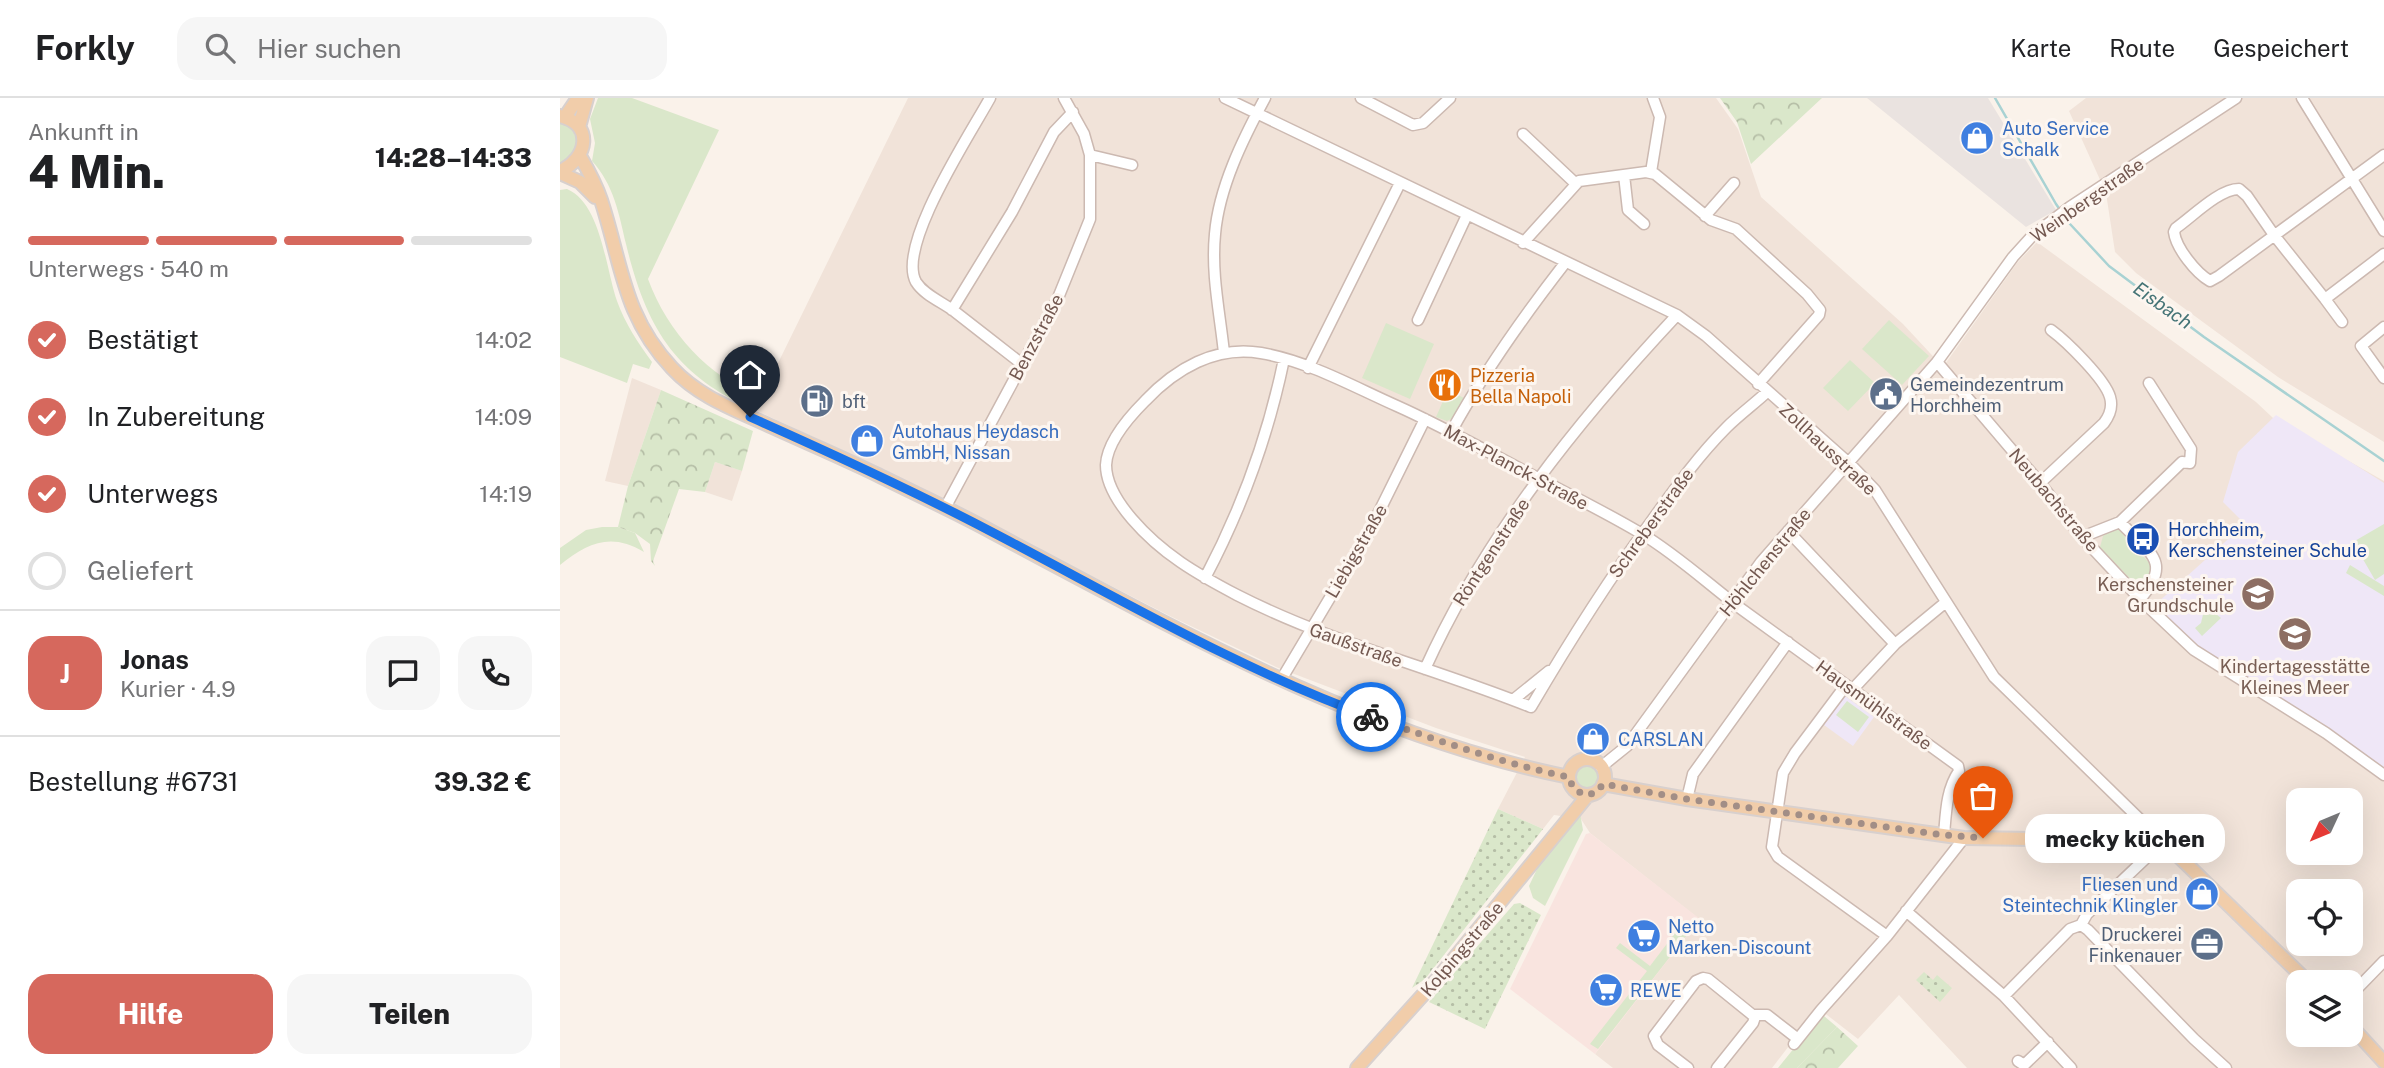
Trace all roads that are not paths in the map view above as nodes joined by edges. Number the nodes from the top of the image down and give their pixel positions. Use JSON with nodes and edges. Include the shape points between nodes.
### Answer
{"nodes":[{"id":1,"x":578,"y":98,"type":"edge"},
{"id":2,"x":587,"y":98,"type":"edge"},
{"id":3,"x":990,"y":98,"type":"edge"},
{"id":4,"x":1064,"y":98,"type":"edge"},
{"id":5,"x":1226,"y":98,"type":"edge"},
{"id":6,"x":1265,"y":98,"type":"edge"},
{"id":7,"x":1361,"y":98,"type":"edge"},
{"id":8,"x":1450,"y":98,"type":"edge"},
{"id":9,"x":1653,"y":98,"type":"edge"},
{"id":10,"x":2236,"y":98,"type":"edge"},
{"id":11,"x":2302,"y":98,"type":"edge"},
{"id":12,"x":1073,"y":112,"type":"junction"},
{"id":13,"x":1258,"y":113,"type":"junction"},
{"id":14,"x":563,"y":117,"type":"edge"},
{"id":15,"x":579,"y":127,"type":"junction"},
{"id":16,"x":1522,"y":134,"type":"dead end"},
{"id":17,"x":1090,"y":155,"type":"junction"},
{"id":18,"x":2384,"y":155,"type":"edge"},
{"id":19,"x":580,"y":156,"type":"junction"},
{"id":20,"x":1132,"y":165,"type":"dead end"},
{"id":21,"x":560,"y":172,"type":"edge"},
{"id":22,"x":1651,"y":172,"type":"junction"},
{"id":23,"x":1624,"y":175,"type":"junction"},
{"id":24,"x":2353,"y":178,"type":"junction"},
{"id":25,"x":1400,"y":183,"type":"junction"},
{"id":26,"x":1576,"y":183,"type":"junction"},
{"id":27,"x":1734,"y":184,"type":"dead end"},
{"id":28,"x":604,"y":212,"type":"junction"},
{"id":29,"x":1467,"y":215,"type":"junction"},
{"id":30,"x":1705,"y":216,"type":"junction"},
{"id":31,"x":1644,"y":224,"type":"dead end"},
{"id":32,"x":2384,"y":230,"type":"edge"},
{"id":33,"x":2274,"y":235,"type":"junction"},
{"id":34,"x":1523,"y":243,"type":"junction"},
{"id":35,"x":2384,"y":254,"type":"edge"},
{"id":36,"x":1566,"y":263,"type":"junction"},
{"id":37,"x":2325,"y":299,"type":"junction"},
{"id":38,"x":952,"y":310,"type":"junction"},
{"id":39,"x":1677,"y":315,"type":"junction"},
{"id":40,"x":1418,"y":320,"type":"dead end"},
{"id":41,"x":2342,"y":322,"type":"dead end"},
{"id":42,"x":2384,"y":327,"type":"edge"},
{"id":43,"x":2051,"y":330,"type":"dead end"},
{"id":44,"x":1224,"y":353,"type":"junction"},
{"id":45,"x":1284,"y":359,"type":"junction"},
{"id":46,"x":1937,"y":362,"type":"junction"},
{"id":47,"x":1022,"y":364,"type":"junction"},
{"id":48,"x":1308,"y":368,"type":"junction"},
{"id":49,"x":2384,"y":378,"type":"edge"},
{"id":50,"x":2149,"y":383,"type":"dead end"},
{"id":51,"x":1758,"y":384,"type":"junction"},
{"id":52,"x":1767,"y":392,"type":"junction"},
{"id":53,"x":1425,"y":419,"type":"junction"},
{"id":54,"x":1451,"y":432,"type":"junction"},
{"id":55,"x":1850,"y":464,"type":"junction"},
{"id":56,"x":1539,"y":479,"type":"junction"},
{"id":57,"x":2040,"y":483,"type":"junction"},
{"id":58,"x":945,"y":508,"type":"junction"},
{"id":59,"x":2120,"y":523,"type":"junction"},
{"id":60,"x":1788,"y":531,"type":"junction"},
{"id":61,"x":1642,"y":534,"type":"junction"},
{"id":62,"x":2082,"y":537,"type":"junction"},
{"id":63,"x":1205,"y":578,"type":"junction"},
{"id":64,"x":2140,"y":598,"type":"junction"},
{"id":65,"x":1732,"y":601,"type":"junction"},
{"id":66,"x":1946,"y":602,"type":"junction"},
{"id":67,"x":1310,"y":629,"type":"junction"},
{"id":68,"x":1788,"y":642,"type":"junction"},
{"id":69,"x":1895,"y":643,"type":"junction"},
{"id":70,"x":1425,"y":669,"type":"junction"},
{"id":71,"x":1552,"y":669,"type":"junction"},
{"id":72,"x":1282,"y":680,"type":"junction"},
{"id":73,"x":1849,"y":687,"type":"junction"},
{"id":74,"x":1513,"y":700,"type":"junction"},
{"id":75,"x":1601,"y":767,"type":"junction"},
{"id":76,"x":2384,"y":775,"type":"edge"},
{"id":77,"x":1571,"y":783,"type":"junction"},
{"id":78,"x":1603,"y":784,"type":"junction"},
{"id":79,"x":1588,"y":795,"type":"junction"},
{"id":80,"x":1687,"y":799,"type":"junction"},
{"id":81,"x":1776,"y":811,"type":"junction"},
{"id":82,"x":1563,"y":825,"type":"junction"},
{"id":83,"x":1944,"y":835,"type":"junction"},
{"id":84,"x":1965,"y":838,"type":"junction"},
{"id":85,"x":2154,"y":841,"type":"junction"},
{"id":86,"x":1906,"y":911,"type":"junction"},
{"id":87,"x":2081,"y":925,"type":"junction"},
{"id":88,"x":1887,"y":936,"type":"junction"},
{"id":89,"x":2384,"y":961,"type":"edge"},
{"id":90,"x":2296,"y":970,"type":"edge"},
{"id":91,"x":2363,"y":983,"type":"edge"},
{"id":92,"x":2004,"y":996,"type":"junction"},
{"id":93,"x":1754,"y":1015,"type":"junction"},
{"id":94,"x":2363,"y":1039,"type":"edge"},
{"id":95,"x":2048,"y":1042,"type":"junction"},
{"id":96,"x":2018,"y":1061,"type":"dead end"},
{"id":97,"x":2384,"y":1062,"type":"edge"},
{"id":98,"x":1357,"y":1068,"type":"edge"},
{"id":99,"x":1688,"y":1068,"type":"edge"},
{"id":100,"x":1717,"y":1068,"type":"edge"},
{"id":101,"x":2071,"y":1068,"type":"edge"},
{"id":102,"x":2226,"y":1068,"type":"edge"}],
"edges":[{"from":1,"to":14,"type":"main road"},
{"from":2,"to":15,"type":"main road"},
{"from":3,"to":38,"type":"street","via":[[914,243],[912,273],[918,284]]},
{"from":4,"to":12,"type":"street","name":"Benzstraße"},
{"from":5,"to":13,"type":"street","name":"Zollhausstraße"},
{"from":6,"to":13,"type":"street"},
{"from":7,"to":8,"type":"street","via":[[1413,125],[1423,123]]},
{"from":9,"to":22,"type":"street","via":[[1660,117]]},
{"from":10,"to":46,"type":"street","name":"Weinbergstraße","via":[[2032,236]]},
{"from":11,"to":24,"type":"street"},
{"from":12,"to":17,"type":"street","name":"Benzstraße"},
{"from":12,"to":38,"type":"street","via":[[1054,132]]},
{"from":13,"to":25,"type":"street","name":"Zollhausstraße"},
{"from":13,"to":44,"type":"street","via":[[1225,186],[1216,221],[1214,275]]},
{"from":14,"to":15,"type":"main road"},
{"from":15,"to":19,"type":"main road","via":[[584,143]]},
{"from":16,"to":26,"type":"street"},
{"from":17,"to":20,"type":"street"},
{"from":17,"to":47,"type":"street","name":"Benzstraße","via":[[1090,219],[1058,298]]},
{"from":18,"to":24,"type":"street"},
{"from":19,"to":21,"type":"main road"},
{"from":19,"to":28,"type":"main road"},
{"from":21,"to":28,"type":"main road","via":[[585,186]]},
{"from":22,"to":23,"type":"street"},
{"from":22,"to":30,"type":"street"},
{"from":23,"to":26,"type":"street"},
{"from":23,"to":31,"type":"street","via":[[1628,210]]},
{"from":24,"to":32,"type":"street"},
{"from":24,"to":33,"type":"street"},
{"from":25,"to":29,"type":"street","name":"Zollhausstraße"},
{"from":25,"to":48,"type":"street"},
{"from":26,"to":34,"type":"street"},
{"from":27,"to":30,"type":"street"},
{"from":28,"to":58,"type":"main road","via":[[635,315],[654,347],[686,382],[708,398]]},
{"from":29,"to":34,"type":"street","name":"Zollhausstraße"},
{"from":29,"to":40,"type":"street"},
{"from":30,"to":51,"type":"street","via":[[1735,229],[1820,310]]},
{"from":33,"to":33,"type":"street","via":[[2210,281],[2177,244],[2174,232],[2219,196],[2239,188]]},
{"from":33,"to":37,"type":"street"},
{"from":34,"to":36,"type":"street","name":"Zollhausstraße"},
{"from":35,"to":37,"type":"street"},
{"from":36,"to":39,"type":"street","name":"Zollhausstraße"},
{"from":36,"to":54,"type":"street","via":[[1499,352]]},
{"from":37,"to":41,"type":"street"},
{"from":38,"to":47,"type":"street"},
{"from":39,"to":51,"type":"street","name":"Zollhausstraße"},
{"from":39,"to":56,"type":"street","name":"Röntgenstraße","via":[[1601,399]]},
{"from":42,"to":49,"type":"street","via":[[2361,346]]},
{"from":43,"to":57,"type":"street","via":[[2107,389],[2111,404],[2104,423]]},
{"from":44,"to":45,"type":"street","name":"Max-Planck-Straße","via":[[1244,351]]},
{"from":44,"to":63,"type":"street","name":"Gaußstraße","via":[[1192,364],[1155,390],[1126,424],[1106,461],[1113,491],[1128,514],[1169,555]]},
{"from":45,"to":48,"type":"street","name":"Max-Planck-Straße"},
{"from":45,"to":63,"type":"street","via":[[1256,467]]},
{"from":46,"to":55,"type":"street","name":"Höhlchenstraße"},
{"from":46,"to":57,"type":"street","name":"Neubachstraße"},
{"from":47,"to":58,"type":"street","name":"Benzstraße"},
{"from":48,"to":53,"type":"street","name":"Max-Planck-Straße"},
{"from":50,"to":59,"type":"street","via":[[2191,449],[2190,463],[2182,462]]},
{"from":51,"to":52,"type":"street","name":"Zollhausstraße"},
{"from":52,"to":55,"type":"street","name":"Zollhausstraße"},
{"from":52,"to":61,"type":"street","name":"Schreberstraße","via":[[1712,443]]},
{"from":53,"to":54,"type":"street","name":"Max-Planck-Straße"},
{"from":53,"to":67,"type":"street","name":"Liebigstraße","via":[[1368,532]]},
{"from":54,"to":56,"type":"street","name":"Max-Planck-Straße"},
{"from":55,"to":60,"type":"street","name":"Höhlchenstraße"},
{"from":55,"to":66,"type":"street","name":"Zollhausstraße","via":[[1875,490]]},
{"from":56,"to":61,"type":"street","name":"Max-Planck-Straße"},
{"from":56,"to":70,"type":"street","name":"Röntgenstraße","via":[[1472,578]]},
{"from":57,"to":62,"type":"street","name":"Neubachstraße"},
{"from":58,"to":72,"type":"main road","via":[[1190,637]]},
{"from":59,"to":62,"type":"street"},
{"from":59,"to":64,"type":"street","via":[[2156,561],[2156,578]]},
{"from":60,"to":65,"type":"street","name":"Höhlchenstraße"},
{"from":60,"to":69,"type":"street"},
{"from":61,"to":65,"type":"street","name":"Max-Planck-Straße"},
{"from":61,"to":71,"type":"street","name":"Schreberstraße"},
{"from":62,"to":64,"type":"street","name":"Neubachstraße"},
{"from":63,"to":67,"type":"street","name":"Gaußstraße"},
{"from":64,"to":76,"type":"street","name":"Neubachstraße","via":[[2197,653]]},
{"from":65,"to":68,"type":"street","name":"Hausmühlstraße"},
{"from":65,"to":75,"type":"street","name":"Höhlchenstraße","via":[[1627,746]]},
{"from":66,"to":69,"type":"street"},
{"from":66,"to":85,"type":"street","name":"Zollhausstraße","via":[[2007,692],[2158,837]]},
{"from":67,"to":70,"type":"street","name":"Gaußstraße"},
{"from":67,"to":72,"type":"street","name":"Liebigstraße"},
{"from":68,"to":73,"type":"street","name":"Hausmühlstraße"},
{"from":68,"to":80,"type":"street","via":[[1693,774]]},
{"from":69,"to":73,"type":"street"},
{"from":70,"to":74,"type":"street","name":"Gaußstraße"},
{"from":71,"to":74,"type":"street","name":"Schreberstraße"},
{"from":71,"to":74,"type":"street","name":"Schreberstraße","via":[[1531,707]]},
{"from":72,"to":77,"type":"main road","via":[[1355,711]]},
{"from":73,"to":81,"type":"street","via":[[1783,773]]},
{"from":73,"to":83,"type":"street","name":"Hausmühlstraße","via":[[1959,769],[1949,792]]},
{"from":75,"to":77,"type":"main road","via":[[1582,760],[1572,767]]},
{"from":75,"to":78,"type":"main road"},
{"from":77,"to":79,"type":"main road","via":[[1579,793]]},
{"from":77,"to":82,"type":"main road","name":"Kolpingstraße","via":[[1572,801]]},
{"from":78,"to":79,"type":"main road"},
{"from":78,"to":80,"type":"main road"},
{"from":79,"to":82,"type":"main road","name":"Kolpingstraße"},
{"from":80,"to":81,"type":"main road"},
{"from":81,"to":83,"type":"main road"},
{"from":81,"to":88,"type":"street","via":[[1775,854]]},
{"from":82,"to":98,"type":"main road","name":"Kolpingstraße","via":[[1447,968]]},
{"from":83,"to":84,"type":"main road"},
{"from":84,"to":85,"type":"main road"},
{"from":84,"to":86,"type":"street"},
{"from":85,"to":87,"type":"street","via":[[2147,857]]},
{"from":85,"to":90,"type":"main road","via":[[2167,845]]},
{"from":86,"to":88,"type":"street"},
{"from":86,"to":92,"type":"street"},
{"from":87,"to":92,"type":"street","via":[[2070,929]]},
{"from":87,"to":102,"type":"street"},
{"from":88,"to":93,"type":"street","via":[[1796,1041],[1767,1015]]},
{"from":89,"to":91,"type":"street"},
{"from":92,"to":95,"type":"street"},
{"from":93,"to":99,"type":"street","via":[[1708,979],[1698,979],[1654,1036],[1658,1045]]},
{"from":93,"to":100,"type":"street","via":[[1753,1023]]},
{"from":94,"to":97,"type":"main road"},
{"from":95,"to":96,"type":"street","via":[[2024,1065]]},
{"from":95,"to":101,"type":"street"}]}
